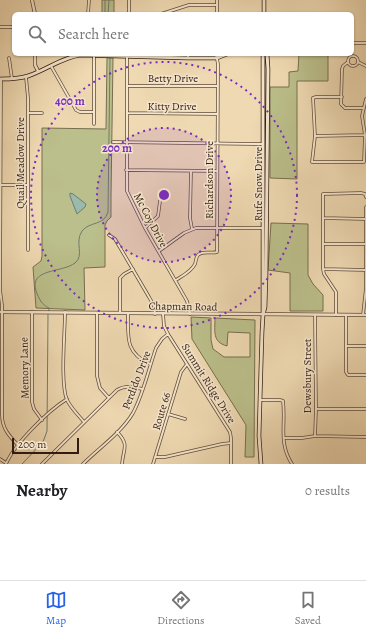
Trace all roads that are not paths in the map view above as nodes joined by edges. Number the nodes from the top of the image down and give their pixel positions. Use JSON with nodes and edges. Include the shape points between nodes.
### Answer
{"nodes":[{"id":1,"x":32,"y":0,"type":"edge"},
{"id":2,"x":89,"y":0,"type":"edge"},
{"id":3,"x":129,"y":0,"type":"edge"},
{"id":4,"x":217,"y":0,"type":"edge"},
{"id":5,"x":264,"y":0,"type":"edge"},
{"id":6,"x":217,"y":5,"type":"junction"},
{"id":7,"x":35,"y":12,"type":"edge"},
{"id":8,"x":88,"y":12,"type":"edge"},
{"id":9,"x":129,"y":12,"type":"edge"},
{"id":10,"x":167,"y":12,"type":"edge"},
{"id":11,"x":217,"y":12,"type":"edge"},
{"id":12,"x":264,"y":12,"type":"edge"},
{"id":13,"x":0,"y":27,"type":"edge"},
{"id":14,"x":12,"y":27,"type":"edge"},
{"id":15,"x":354,"y":43,"type":"edge"},
{"id":16,"x":366,"y":43,"type":"edge"},
{"id":17,"x":35,"y":56,"type":"edge"},
{"id":18,"x":76,"y":56,"type":"edge"},
{"id":19,"x":94,"y":56,"type":"edge"},
{"id":20,"x":127,"y":56,"type":"edge"},
{"id":21,"x":160,"y":56,"type":"edge"},
{"id":22,"x":188,"y":56,"type":"edge"},
{"id":23,"x":217,"y":56,"type":"edge"},
{"id":24,"x":263,"y":56,"type":"edge"},
{"id":25,"x":267,"y":56,"type":"edge"},
{"id":26,"x":350,"y":56,"type":"edge"},
{"id":27,"x":354,"y":56,"type":"edge"},
{"id":28,"x":9,"y":58,"type":"dead end"},
{"id":29,"x":348,"y":62,"type":"junction"},
{"id":30,"x":358,"y":62,"type":"junction"},
{"id":31,"x":51,"y":65,"type":"junction"},
{"id":32,"x":366,"y":66,"type":"edge"},
{"id":33,"x":38,"y":71,"type":"junction"},
{"id":34,"x":26,"y":77,"type":"junction"},
{"id":35,"x":1,"y":79,"type":"edge"},
{"id":36,"x":12,"y":79,"type":"junction"},
{"id":37,"x":127,"y":86,"type":"junction"},
{"id":38,"x":218,"y":86,"type":"junction"},
{"id":39,"x":342,"y":97,"type":"junction"},
{"id":40,"x":366,"y":99,"type":"edge"},
{"id":41,"x":364,"y":108,"type":"junction"},
{"id":42,"x":94,"y":112,"type":"junction"},
{"id":43,"x":28,"y":113,"type":"junction"},
{"id":44,"x":42,"y":114,"type":"dead end"},
{"id":45,"x":126,"y":114,"type":"junction"},
{"id":46,"x":218,"y":114,"type":"junction"},
{"id":47,"x":94,"y":124,"type":"dead end"},
{"id":48,"x":364,"y":135,"type":"junction"},
{"id":49,"x":315,"y":136,"type":"junction"},
{"id":50,"x":112,"y":142,"type":"dead end"},
{"id":51,"x":126,"y":142,"type":"junction"},
{"id":52,"x":218,"y":143,"type":"junction"},
{"id":53,"x":263,"y":144,"type":"junction"},
{"id":54,"x":126,"y":170,"type":"junction"},
{"id":55,"x":191,"y":171,"type":"junction"},
{"id":56,"x":218,"y":171,"type":"junction"},
{"id":57,"x":0,"y":185,"type":"edge"},
{"id":58,"x":28,"y":185,"type":"junction"},
{"id":59,"x":366,"y":195,"type":"edge"},
{"id":60,"x":160,"y":200,"type":"dead end"},
{"id":61,"x":366,"y":207,"type":"edge"},
{"id":62,"x":323,"y":218,"type":"junction"},
{"id":63,"x":366,"y":219,"type":"edge"},
{"id":64,"x":217,"y":227,"type":"junction"},
{"id":65,"x":145,"y":228,"type":"junction"},
{"id":66,"x":263,"y":228,"type":"junction"},
{"id":67,"x":192,"y":229,"type":"junction"},
{"id":68,"x":109,"y":235,"type":"dead end"},
{"id":69,"x":323,"y":244,"type":"junction"},
{"id":70,"x":366,"y":244,"type":"edge"},
{"id":71,"x":28,"y":250,"type":"dead end"},
{"id":72,"x":159,"y":251,"type":"junction"},
{"id":73,"x":133,"y":269,"type":"junction"},
{"id":74,"x":323,"y":269,"type":"junction"},
{"id":75,"x":366,"y":270,"type":"edge"},
{"id":76,"x":176,"y":280,"type":"junction"},
{"id":77,"x":1,"y":312,"type":"edge"},
{"id":78,"x":32,"y":312,"type":"junction"},
{"id":79,"x":65,"y":312,"type":"junction"},
{"id":80,"x":97,"y":313,"type":"junction"},
{"id":81,"x":120,"y":313,"type":"junction"},
{"id":82,"x":128,"y":313,"type":"junction"},
{"id":83,"x":155,"y":314,"type":"junction"},
{"id":84,"x":163,"y":314,"type":"junction"},
{"id":85,"x":190,"y":314,"type":"junction"},
{"id":86,"x":336,"y":314,"type":"junction"},
{"id":87,"x":346,"y":314,"type":"junction"},
{"id":88,"x":263,"y":315,"type":"junction"},
{"id":89,"x":315,"y":315,"type":"junction"},
{"id":90,"x":365,"y":315,"type":"edge"},
{"id":91,"x":168,"y":334,"type":"junction"},
{"id":92,"x":347,"y":346,"type":"junction"},
{"id":93,"x":366,"y":346,"type":"edge"},
{"id":94,"x":150,"y":364,"type":"junction"},
{"id":95,"x":187,"y":364,"type":"junction"},
{"id":96,"x":366,"y":376,"type":"edge"},
{"id":97,"x":142,"y":389,"type":"junction"},
{"id":98,"x":109,"y":398,"type":"junction"},
{"id":99,"x":67,"y":399,"type":"junction"},
{"id":100,"x":260,"y":400,"type":"junction"},
{"id":101,"x":316,"y":409,"type":"junction"},
{"id":102,"x":366,"y":409,"type":"edge"},
{"id":103,"x":168,"y":414,"type":"junction"},
{"id":104,"x":185,"y":419,"type":"dead end"},
{"id":105,"x":42,"y":420,"type":"junction"},
{"id":106,"x":84,"y":422,"type":"junction"},
{"id":107,"x":117,"y":432,"type":"junction"},
{"id":108,"x":315,"y":436,"type":"junction"},
{"id":109,"x":366,"y":437,"type":"edge"},
{"id":110,"x":284,"y":438,"type":"junction"},
{"id":111,"x":231,"y":443,"type":"junction"},
{"id":112,"x":18,"y":445,"type":"junction"},
{"id":113,"x":155,"y":457,"type":"junction"},
{"id":114,"x":0,"y":459,"type":"edge"},
{"id":115,"x":6,"y":464,"type":"edge"},
{"id":116,"x":42,"y":464,"type":"edge"},
{"id":117,"x":83,"y":464,"type":"edge"},
{"id":118,"x":122,"y":464,"type":"edge"},
{"id":119,"x":153,"y":464,"type":"edge"},
{"id":120,"x":231,"y":464,"type":"edge"},
{"id":121,"x":261,"y":464,"type":"edge"},
{"id":122,"x":292,"y":464,"type":"edge"}],
"edges":[{"from":1,"to":7,"type":"street"},
{"from":2,"to":8,"type":"street"},
{"from":3,"to":9,"type":"street"},
{"from":4,"to":6,"type":"street"},
{"from":5,"to":12,"type":"main road"},
{"from":6,"to":10,"type":"street","via":[[189,5]]},
{"from":6,"to":11,"type":"street"},
{"from":13,"to":14,"type":"street"},
{"from":15,"to":16,"type":"street"},
{"from":17,"to":33,"type":"street"},
{"from":18,"to":31,"type":"main road"},
{"from":19,"to":42,"type":"street"},
{"from":20,"to":37,"type":"street","name":"Mc Coy Drive"},
{"from":21,"to":22,"type":"main road"},
{"from":22,"to":23,"type":"main road"},
{"from":23,"to":38,"type":"street","name":"Richardson Drive"},
{"from":24,"to":53,"type":"main road","name":"Rufe Snow Drive"},
{"from":25,"to":88,"type":"main road","name":"Rufe Snow Drive","via":[[266,274]]},
{"from":26,"to":29,"type":"street"},
{"from":27,"to":30,"type":"street","via":[[357,57]]},
{"from":28,"to":36,"type":"street"},
{"from":29,"to":30,"type":"street","via":[[352,66]]},
{"from":29,"to":39,"type":"street","via":[[342,69]]},
{"from":30,"to":32,"type":"street"},
{"from":31,"to":33,"type":"main road"},
{"from":31,"to":42,"type":"street","via":[[76,110]]},
{"from":33,"to":34,"type":"main road"},
{"from":34,"to":36,"type":"main road"},
{"from":34,"to":43,"type":"street","name":"Quail Meadow Drive"},
{"from":35,"to":36,"type":"main road"},
{"from":35,"to":57,"type":"street"},
{"from":37,"to":38,"type":"street","name":"Betty Drive"},
{"from":37,"to":45,"type":"street","name":"Mc Coy Drive"},
{"from":38,"to":46,"type":"street","name":"Richardson Drive"},
{"from":39,"to":41,"type":"street","via":[[345,108]]},
{"from":39,"to":49,"type":"street","via":[[314,97]]},
{"from":40,"to":41,"type":"street"},
{"from":41,"to":48,"type":"street"},
{"from":42,"to":47,"type":"street"},
{"from":43,"to":44,"type":"street"},
{"from":43,"to":58,"type":"street","name":"Quail Meadow Drive"},
{"from":45,"to":46,"type":"street","name":"Kitty Drive"},
{"from":45,"to":51,"type":"street","name":"Mc Coy Drive"},
{"from":46,"to":52,"type":"street","name":"Richardson Drive"},
{"from":48,"to":49,"type":"street"},
{"from":48,"to":49,"type":"street","via":[[364,162],[312,162]]},
{"from":50,"to":51,"type":"street"},
{"from":51,"to":52,"type":"street"},
{"from":51,"to":54,"type":"street","name":"Mc Coy Drive"},
{"from":52,"to":53,"type":"street"},
{"from":52,"to":56,"type":"street","name":"Richardson Drive"},
{"from":53,"to":66,"type":"main road","name":"Rufe Snow Drive"},
{"from":54,"to":55,"type":"street"},
{"from":54,"to":65,"type":"street","name":"Mc Coy Drive","via":[[127,193]]},
{"from":55,"to":56,"type":"street"},
{"from":55,"to":67,"type":"street"},
{"from":56,"to":64,"type":"street","name":"Richardson Drive"},
{"from":57,"to":58,"type":"street"},
{"from":57,"to":77,"type":"street"},
{"from":58,"to":71,"type":"street","name":"Quail Meadow Drive"},
{"from":59,"to":62,"type":"street","via":[[323,194]]},
{"from":60,"to":65,"type":"street","via":[[158,216]]},
{"from":61,"to":63,"type":"street"},
{"from":62,"to":63,"type":"street"},
{"from":62,"to":69,"type":"street"},
{"from":63,"to":70,"type":"street"},
{"from":64,"to":66,"type":"street"},
{"from":64,"to":67,"type":"street"},
{"from":64,"to":76,"type":"street","name":"Richardson Drive","via":[[216,252],[199,254],[190,270]]},
{"from":65,"to":72,"type":"street","name":"Mc Coy Drive"},
{"from":66,"to":88,"type":"main road","name":"Rufe Snow Drive"},
{"from":67,"to":72,"type":"street"},
{"from":68,"to":73,"type":"street","via":[[115,239]]},
{"from":69,"to":70,"type":"street"},
{"from":69,"to":74,"type":"street"},
{"from":70,"to":75,"type":"street"},
{"from":72,"to":76,"type":"street","name":"Mc Coy Drive"},
{"from":73,"to":81,"type":"street","via":[[120,278]]},
{"from":73,"to":83,"type":"street","via":[[152,303]]},
{"from":74,"to":75,"type":"street"},
{"from":74,"to":86,"type":"street","via":[[336,292]]},
{"from":75,"to":90,"type":"street"},
{"from":76,"to":85,"type":"street","name":"Mc Coy Drive","via":[[187,301]]},
{"from":77,"to":78,"type":"street","name":"Chapman Road"},
{"from":77,"to":112,"type":"street","via":[[2,420],[6,432]]},
{"from":78,"to":79,"type":"street","name":"Chapman Road"},
{"from":78,"to":105,"type":"street","name":"Memory Lane","via":[[32,402]]},
{"from":79,"to":80,"type":"street","name":"Chapman Road"},
{"from":79,"to":99,"type":"street","via":[[64,382]]},
{"from":80,"to":81,"type":"street","name":"Chapman Road"},
{"from":80,"to":98,"type":"street","via":[[97,376],[100,388]]},
{"from":81,"to":82,"type":"street","name":"Chapman Road"},
{"from":82,"to":83,"type":"street","name":"Chapman Road"},
{"from":82,"to":94,"type":"street","via":[[128,339],[131,348],[140,359]]},
{"from":83,"to":84,"type":"street","name":"Chapman Road"},
{"from":84,"to":85,"type":"street","name":"Chapman Road"},
{"from":84,"to":91,"type":"street","name":"Summit Ridge Drive"},
{"from":85,"to":88,"type":"street","name":"Chapman Road"},
{"from":86,"to":87,"type":"street","name":"Chapman Road"},
{"from":86,"to":89,"type":"street","name":"Chapman Road"},
{"from":87,"to":90,"type":"street","name":"Chapman Road"},
{"from":87,"to":92,"type":"street"},
{"from":88,"to":89,"type":"street","name":"Chapman Road"},
{"from":88,"to":100,"type":"main road","name":"Rufe Snow Drive"},
{"from":89,"to":101,"type":"street","name":"Dewsbury Street"},
{"from":91,"to":94,"type":"street","name":"Perdido Drive","via":[[158,344]]},
{"from":91,"to":95,"type":"street","name":"Summit Ridge Drive"},
{"from":92,"to":93,"type":"street"},
{"from":92,"to":96,"type":"street","via":[[347,374]]},
{"from":94,"to":97,"type":"street","name":"Perdido Drive"},
{"from":95,"to":103,"type":"street","name":"Route 66","via":[[181,372]]},
{"from":95,"to":111,"type":"street","name":"Summit Ridge Drive","via":[[230,432]]},
{"from":97,"to":98,"type":"street","via":[[123,387]]},
{"from":97,"to":107,"type":"street","name":"Perdido Drive","via":[[134,412]]},
{"from":98,"to":106,"type":"street"},
{"from":99,"to":105,"type":"street"},
{"from":99,"to":106,"type":"street"},
{"from":100,"to":110,"type":"street","via":[[283,401]]},
{"from":100,"to":121,"type":"main road","name":"Rufe Snow Drive"},
{"from":101,"to":102,"type":"street"},
{"from":101,"to":108,"type":"street","name":"Dewsbury Street"},
{"from":103,"to":104,"type":"street"},
{"from":103,"to":113,"type":"street","name":"Route 66"},
{"from":105,"to":112,"type":"street"},
{"from":106,"to":116,"type":"street"},
{"from":107,"to":117,"type":"street","name":"Perdido Drive"},
{"from":107,"to":118,"type":"street","via":[[126,446]]},
{"from":108,"to":109,"type":"street"},
{"from":108,"to":110,"type":"street"},
{"from":110,"to":122,"type":"street","via":[[284,448]]},
{"from":111,"to":113,"type":"street"},
{"from":111,"to":120,"type":"street","name":"Summit Ridge Drive"},
{"from":112,"to":115,"type":"street"},
{"from":113,"to":119,"type":"street","name":"Route 66"},
{"from":114,"to":115,"type":"street"}]}
